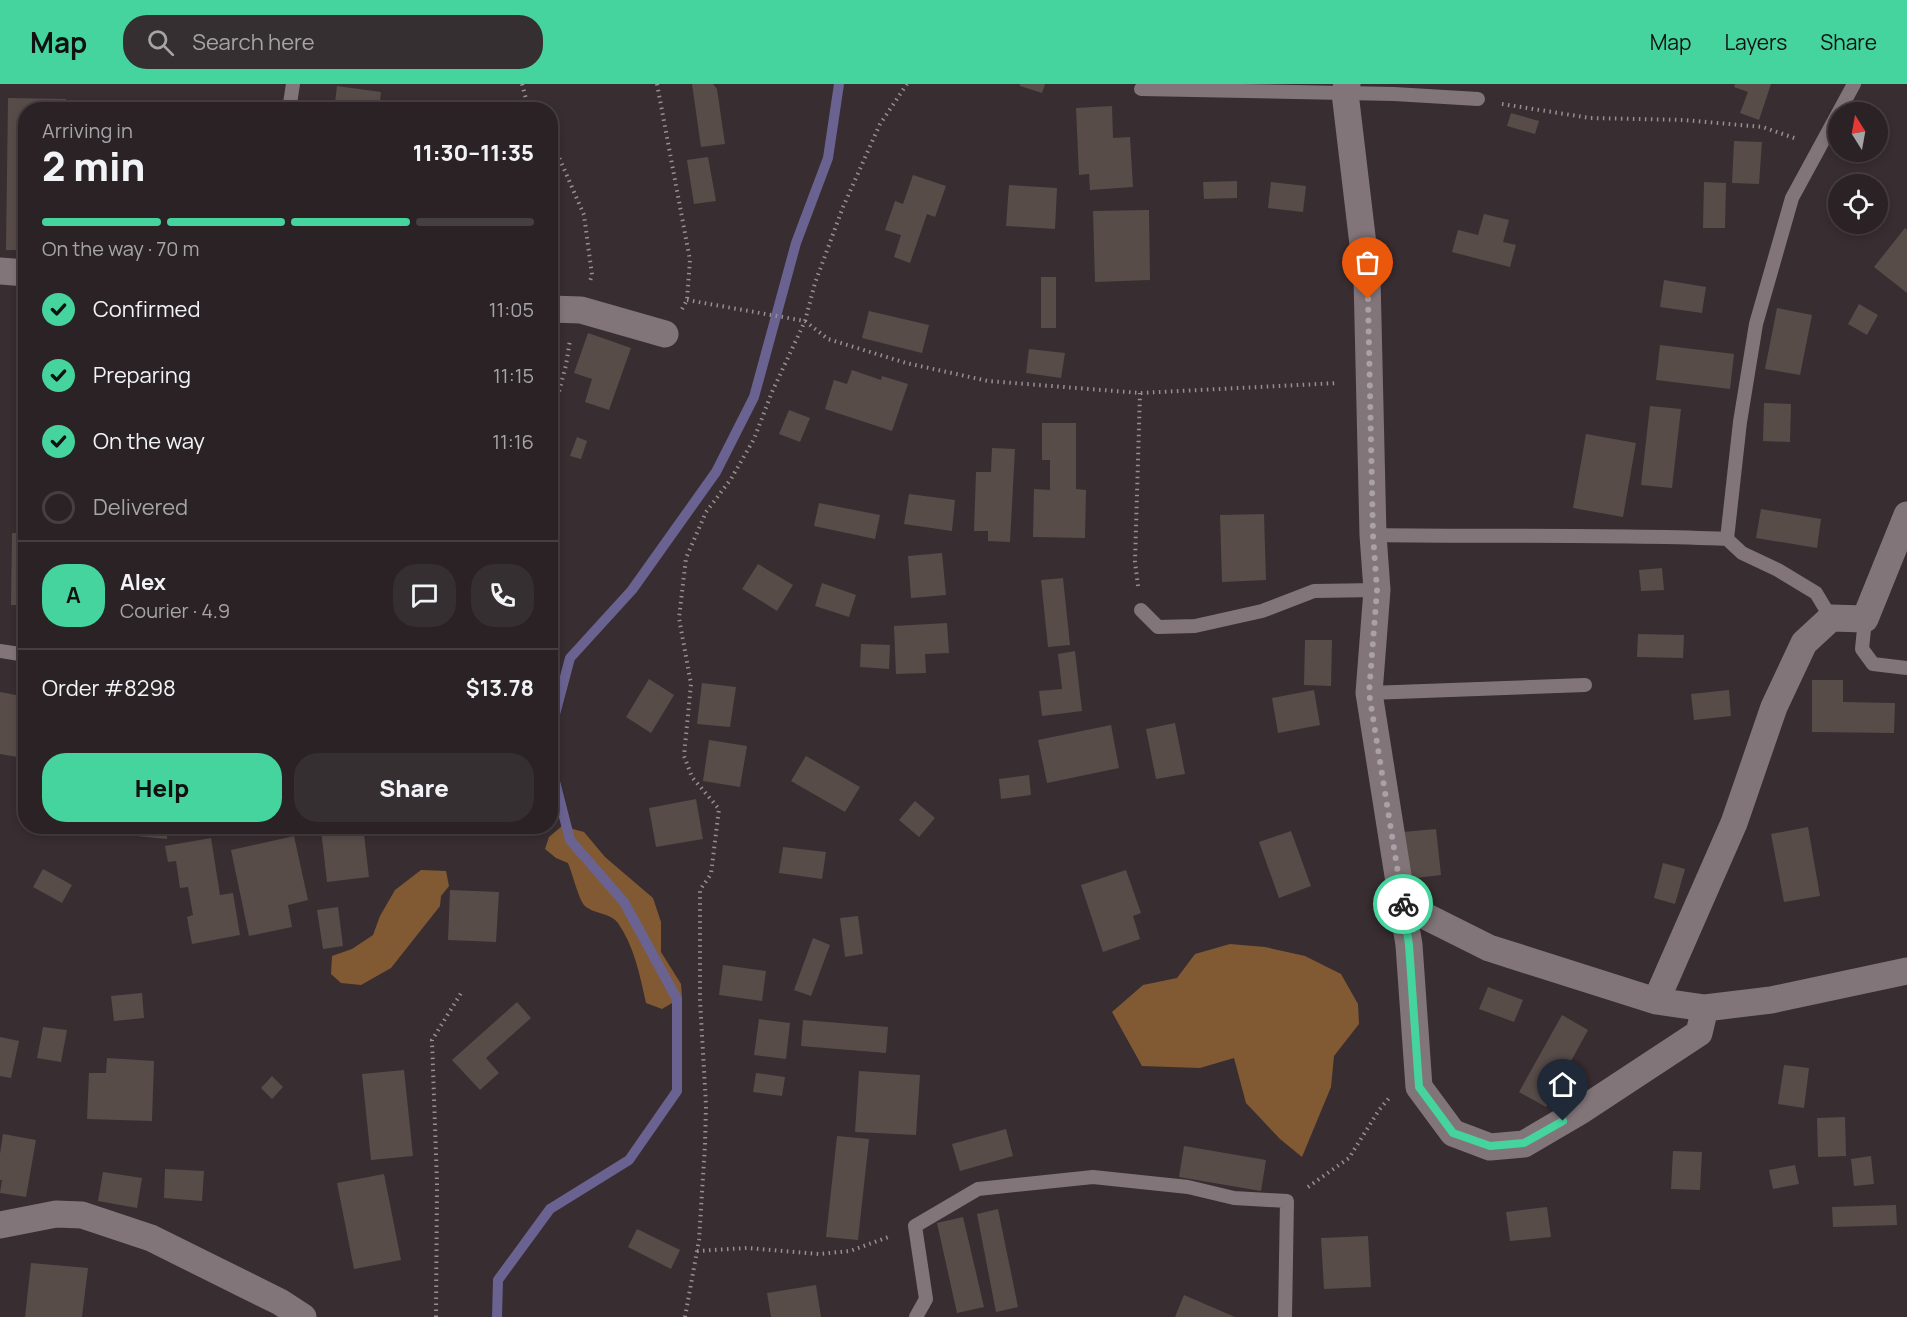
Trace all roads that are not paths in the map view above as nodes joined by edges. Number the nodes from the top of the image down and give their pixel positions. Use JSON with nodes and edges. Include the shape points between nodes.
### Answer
{"nodes":[{"id":1,"x":293,"y":84,"type":"edge"},
{"id":2,"x":1854,"y":84,"type":"edge"},
{"id":3,"x":1346,"y":88,"type":"edge"},
{"id":4,"x":1141,"y":89,"type":"dead end"},
{"id":5,"x":1478,"y":99,"type":"road end"},
{"id":6,"x":290,"y":102,"type":"edge"},
{"id":7,"x":0,"y":271,"type":"edge"},
{"id":8,"x":18,"y":272,"type":"edge"},
{"id":9,"x":569,"y":310,"type":"edge"},
{"id":10,"x":665,"y":334,"type":"road end"},
{"id":11,"x":1907,"y":515,"type":"edge"},
{"id":12,"x":1373,"y":535,"type":"junction"},
{"id":13,"x":1727,"y":539,"type":"junction"},
{"id":14,"x":1377,"y":590,"type":"junction"},
{"id":15,"x":1141,"y":610,"type":"road end"},
{"id":16,"x":1831,"y":618,"type":"junction"},
{"id":17,"x":1865,"y":619,"type":"junction"},
{"id":18,"x":0,"y":651,"type":"edge"},
{"id":19,"x":18,"y":654,"type":"edge"},
{"id":20,"x":1907,"y":668,"type":"edge"},
{"id":21,"x":1585,"y":685,"type":"dead end"},
{"id":22,"x":1369,"y":693,"type":"junction"},
{"id":23,"x":1403,"y":905,"type":"junction"},
{"id":24,"x":1907,"y":972,"type":"edge"},
{"id":25,"x":1656,"y":1001,"type":"junction"},
{"id":26,"x":1705,"y":1008,"type":"junction"},
{"id":27,"x":0,"y":1225,"type":"edge"},
{"id":28,"x":303,"y":1317,"type":"edge"},
{"id":29,"x":916,"y":1317,"type":"edge"},
{"id":30,"x":1285,"y":1317,"type":"edge"}],
"edges":[{"from":1,"to":6,"type":"lane"},
{"from":2,"to":13,"type":"lane","via":[[1792,198],[1756,324]]},
{"from":3,"to":4,"type":"lane"},
{"from":3,"to":5,"type":"lane"},
{"from":3,"to":12,"type":"street","via":[[1367,278]]},
{"from":7,"to":8,"type":"street"},
{"from":9,"to":10,"type":"street"},
{"from":11,"to":17,"type":"street"},
{"from":12,"to":13,"type":"lane"},
{"from":12,"to":14,"type":"street"},
{"from":13,"to":16,"type":"lane","via":[[1742,553],[1816,593]]},
{"from":14,"to":15,"type":"lane","via":[[1314,591],[1262,611],[1195,626],[1158,627]]},
{"from":14,"to":22,"type":"street"},
{"from":16,"to":17,"type":"street"},
{"from":16,"to":25,"type":"street","via":[[1804,643],[1774,707],[1734,823]]},
{"from":17,"to":20,"type":"lane","via":[[1862,649],[1873,664]]},
{"from":18,"to":19,"type":"lane"},
{"from":21,"to":22,"type":"lane"},
{"from":22,"to":23,"type":"street"},
{"from":23,"to":25,"type":"street","via":[[1489,948]]},
{"from":23,"to":26,"type":"street","via":[[1419,1087],[1453,1133],[1490,1146],[1524,1143],[1582,1110],[1699,1033]]},
{"from":24,"to":26,"type":"street"},
{"from":25,"to":26,"type":"street"},
{"from":27,"to":28,"type":"street","via":[[56,1214],[82,1215],[151,1238]]},
{"from":29,"to":30,"type":"lane","via":[[926,1299],[915,1226],[978,1189],[1093,1177],[1188,1187],[1234,1198],[1287,1201]]}]}
